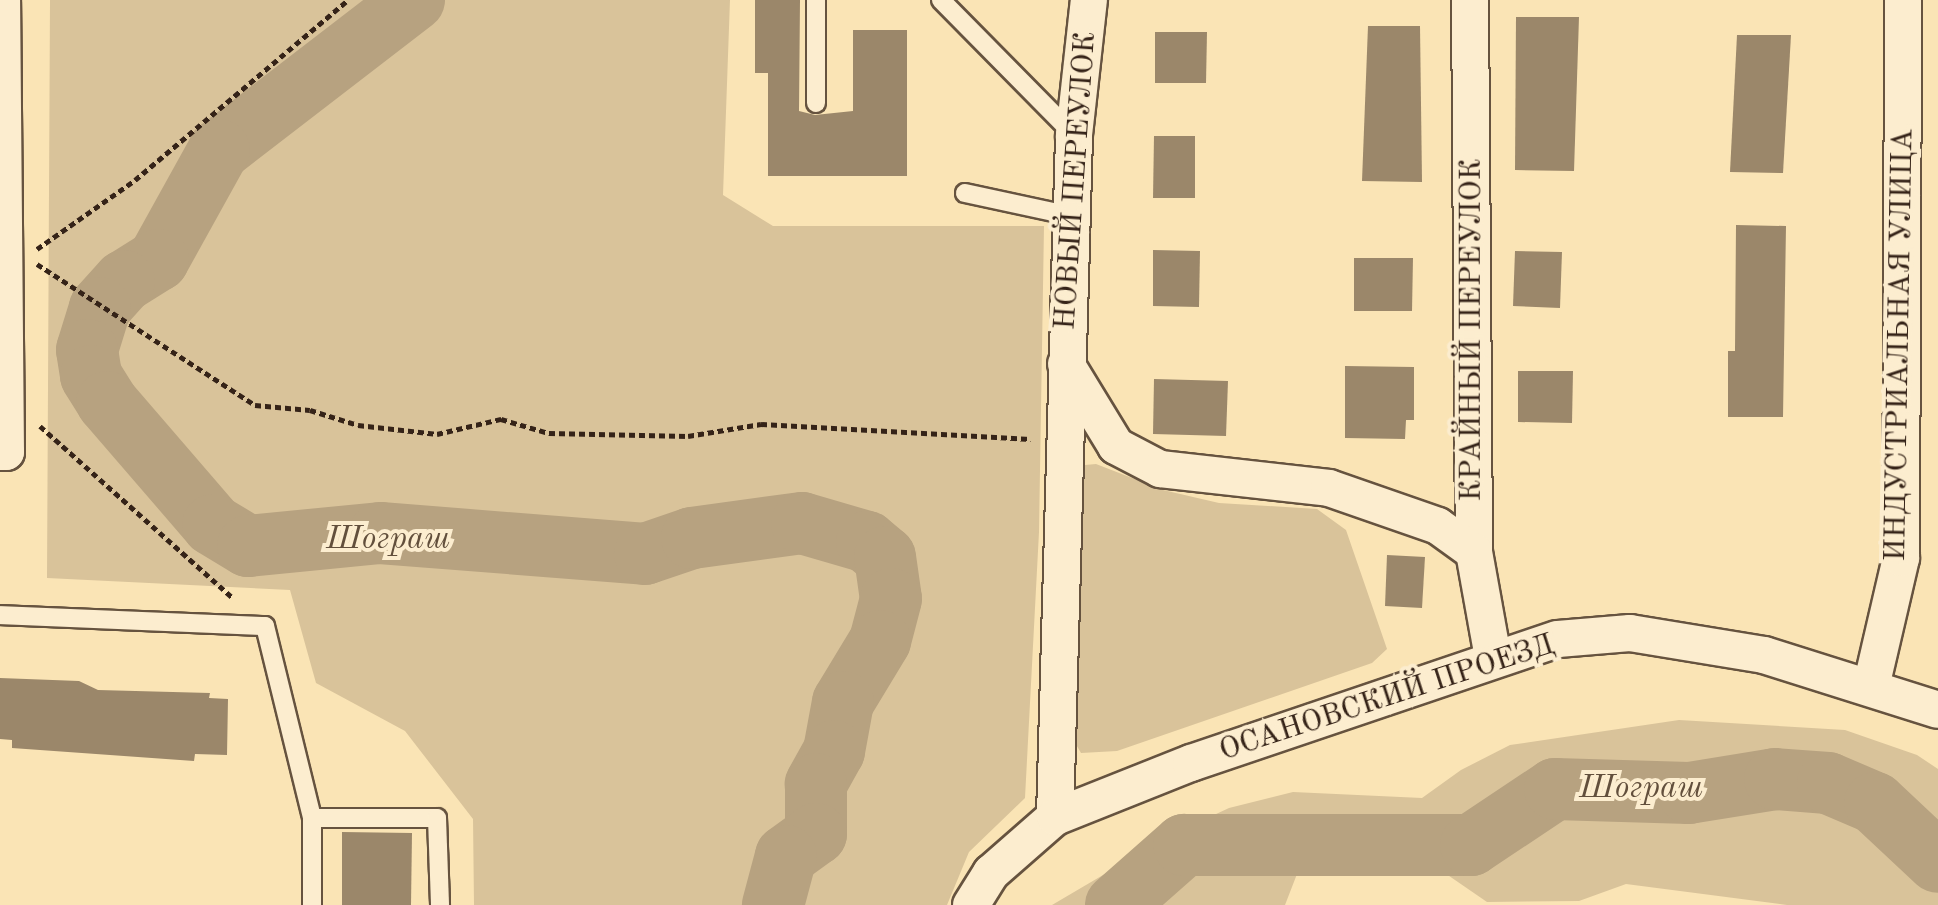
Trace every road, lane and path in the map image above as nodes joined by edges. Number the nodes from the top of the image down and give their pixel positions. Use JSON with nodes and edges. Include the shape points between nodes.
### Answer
{"nodes":[{"id":1,"x":2,"y":0,"type":"edge"},
{"id":2,"x":348,"y":0,"type":"edge"},
{"id":3,"x":816,"y":0,"type":"edge"},
{"id":4,"x":941,"y":0,"type":"edge"},
{"id":5,"x":1089,"y":0,"type":"edge"},
{"id":6,"x":1470,"y":0,"type":"edge"},
{"id":7,"x":1903,"y":0,"type":"edge"},
{"id":8,"x":816,"y":103,"type":"dead end"},
{"id":9,"x":1074,"y":135,"type":"junction"},
{"id":10,"x":965,"y":193,"type":"dead end"},
{"id":11,"x":1071,"y":216,"type":"junction"},
{"id":12,"x":1,"y":248,"type":"edge"},
{"id":13,"x":51,"y":271,"type":"dead end"},
{"id":14,"x":1065,"y":363,"type":"junction"},
{"id":15,"x":3,"y":393,"type":"junction"},
{"id":16,"x":1063,"y":446,"type":"junction"},
{"id":17,"x":0,"y":452,"type":"edge"},
{"id":18,"x":1474,"y":552,"type":"junction"},
{"id":19,"x":0,"y":615,"type":"edge"},
{"id":20,"x":265,"y":626,"type":"junction"},
{"id":21,"x":1493,"y":658,"type":"junction"},
{"id":22,"x":1871,"y":687,"type":"junction"},
{"id":23,"x":1932,"y":700,"type":"edge"},
{"id":24,"x":1055,"y":817,"type":"junction"},
{"id":25,"x":312,"y":818,"type":"junction"},
{"id":26,"x":312,"y":905,"type":"edge"},
{"id":27,"x":440,"y":905,"type":"edge"},
{"id":28,"x":971,"y":905,"type":"edge"}],
"edges":[{"from":1,"to":12,"type":"street"},
{"from":2,"to":12,"type":"path","via":[[79,223],[36,250]]},
{"from":3,"to":8,"type":"lane"},
{"from":4,"to":9,"type":"lane"},
{"from":5,"to":9,"type":"street","name":"НОВЫЙ ПЕРЕУЛОК"},
{"from":6,"to":18,"type":"street","name":"КРАЙНЫЙ ПЕРЕУЛОК"},
{"from":7,"to":22,"type":"street","name":"ИНДУСТРИАЛЬНАЯ УЛИЦА","via":[[1901,558]]},
{"from":9,"to":11,"type":"street","name":"НОВЫЙ ПЕРЕУЛОК"},
{"from":10,"to":11,"type":"lane"},
{"from":11,"to":14,"type":"street","name":"НОВЫЙ ПЕРЕУЛОК"},
{"from":12,"to":15,"type":"street"},
{"from":13,"to":16,"type":"path","via":[[255,405],[310,410],[358,425],[437,434],[501,419],[549,433],[688,436],[761,424],[1029,438]]},
{"from":14,"to":16,"type":"street","name":"НОВЫЙ ПЕРЕУЛОК"},
{"from":14,"to":18,"type":"street","via":[[1116,446],[1160,469],[1329,488],[1438,526]]},
{"from":15,"to":17,"type":"street","via":[[6,452]]},
{"from":15,"to":20,"type":"path"},
{"from":16,"to":24,"type":"street","name":"НОВЫЙ ПЕРЕУЛОК"},
{"from":18,"to":21,"type":"street","name":"КРАЙНЫЙ ПЕРЕУЛОК"},
{"from":19,"to":20,"type":"lane"},
{"from":20,"to":25,"type":"lane"},
{"from":21,"to":22,"type":"street","name":"ОСАНОВСКИЙ ПРОЕЗД","via":[[1558,639],[1630,633],[1764,655]]},
{"from":21,"to":24,"type":"street","name":"ОСАНОВСКИЙ ПРОЕЗД","via":[[1191,763]]},
{"from":22,"to":23,"type":"street","name":"ОСАНОВСКИЙ ПРОЕЗД"},
{"from":24,"to":28,"type":"street","name":"ОСАНОВСКИЙ ПРОЕЗД","via":[[991,873]]},
{"from":25,"to":26,"type":"lane"},
{"from":25,"to":27,"type":"lane","via":[[437,818]]}]}
